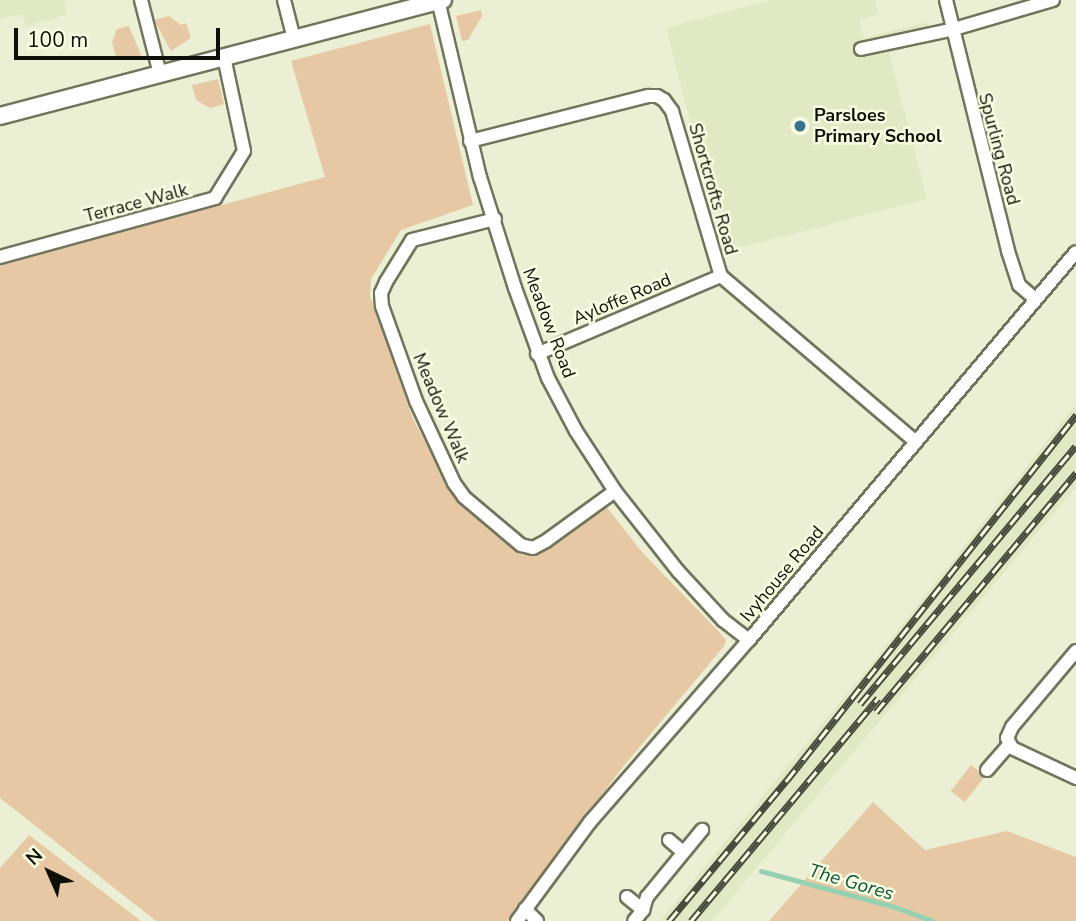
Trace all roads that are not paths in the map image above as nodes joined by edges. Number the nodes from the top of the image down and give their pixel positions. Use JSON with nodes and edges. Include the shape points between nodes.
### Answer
{"nodes":[{"id":1,"x":141,"y":0,"type":"edge"},
{"id":2,"x":284,"y":0,"type":"edge"},
{"id":3,"x":440,"y":0,"type":"edge"},
{"id":4,"x":946,"y":0,"type":"edge"},
{"id":5,"x":1053,"y":0,"type":"edge"},
{"id":6,"x":954,"y":29,"type":"junction"},
{"id":7,"x":294,"y":39,"type":"junction"},
{"id":8,"x":862,"y":49,"type":"dead end"},
{"id":9,"x":224,"y":57,"type":"junction"},
{"id":10,"x":160,"y":74,"type":"junction"},
{"id":11,"x":0,"y":116,"type":"edge"},
{"id":12,"x":470,"y":141,"type":"junction"},
{"id":13,"x":495,"y":219,"type":"junction"},
{"id":14,"x":1076,"y":252,"type":"edge"},
{"id":15,"x":0,"y":257,"type":"edge"},
{"id":16,"x":721,"y":276,"type":"junction"},
{"id":17,"x":1035,"y":299,"type":"junction"},
{"id":18,"x":537,"y":354,"type":"junction"},
{"id":19,"x":916,"y":442,"type":"junction"},
{"id":20,"x":615,"y":491,"type":"junction"},
{"id":21,"x":749,"y":640,"type":"junction"},
{"id":22,"x":1076,"y":651,"type":"edge"},
{"id":23,"x":1009,"y":746,"type":"junction"},
{"id":24,"x":987,"y":769,"type":"dead end"},
{"id":25,"x":1076,"y":778,"type":"edge"},
{"id":26,"x":702,"y":830,"type":"dead end"},
{"id":27,"x":669,"y":840,"type":"dead end"},
{"id":28,"x":683,"y":852,"type":"junction"},
{"id":29,"x":627,"y":897,"type":"dead end"},
{"id":30,"x":525,"y":909,"type":"junction"},
{"id":31,"x":643,"y":910,"type":"junction"},
{"id":32,"x":517,"y":921,"type":"edge"},
{"id":33,"x":537,"y":921,"type":"edge"},
{"id":34,"x":634,"y":921,"type":"edge"}],
"edges":[{"from":1,"to":10,"type":"street"},
{"from":2,"to":7,"type":"street"},
{"from":3,"to":7,"type":"street"},
{"from":3,"to":12,"type":"street","name":"Meadow Road"},
{"from":4,"to":6,"type":"street","name":"Spurling Road"},
{"from":5,"to":6,"type":"street"},
{"from":6,"to":8,"type":"street"},
{"from":6,"to":17,"type":"street","name":"Spurling Road","via":[[960,68],[1015,276]]},
{"from":7,"to":9,"type":"street"},
{"from":9,"to":10,"type":"street"},
{"from":9,"to":15,"type":"street","name":"Terrace Walk","via":[[244,151],[215,198]]},
{"from":10,"to":11,"type":"street"},
{"from":12,"to":13,"type":"street","name":"Meadow Road"},
{"from":12,"to":16,"type":"street","name":"Shortcrofts Road","via":[[657,96],[672,111]]},
{"from":13,"to":18,"type":"street","name":"Meadow Road"},
{"from":13,"to":20,"type":"street","name":"Meadow Walk","via":[[412,240],[381,293],[416,401],[464,497],[521,545],[533,548],[546,541]]},
{"from":14,"to":17,"type":"street","name":"Ivyhouse Road"},
{"from":16,"to":18,"type":"street","name":"Ayloffe Road"},
{"from":16,"to":19,"type":"street","name":"Shortcrofts Road"},
{"from":17,"to":19,"type":"street","name":"Ivyhouse Road"},
{"from":18,"to":20,"type":"street","name":"Meadow Road","via":[[576,431]]},
{"from":19,"to":21,"type":"street","name":"Ivyhouse Road"},
{"from":20,"to":21,"type":"street","name":"Meadow Road","via":[[687,581]]},
{"from":21,"to":30,"type":"street","name":"Ivyhouse Road","via":[[590,821]]},
{"from":22,"to":23,"type":"street","via":[[1012,727]]},
{"from":23,"to":24,"type":"street"},
{"from":23,"to":25,"type":"street"},
{"from":26,"to":28,"type":"street"},
{"from":27,"to":28,"type":"street"},
{"from":28,"to":31,"type":"street","via":[[647,897]]},
{"from":29,"to":31,"type":"street"},
{"from":30,"to":32,"type":"street","name":"Ivyhouse Road"},
{"from":30,"to":33,"type":"street"},
{"from":31,"to":34,"type":"street"}]}
